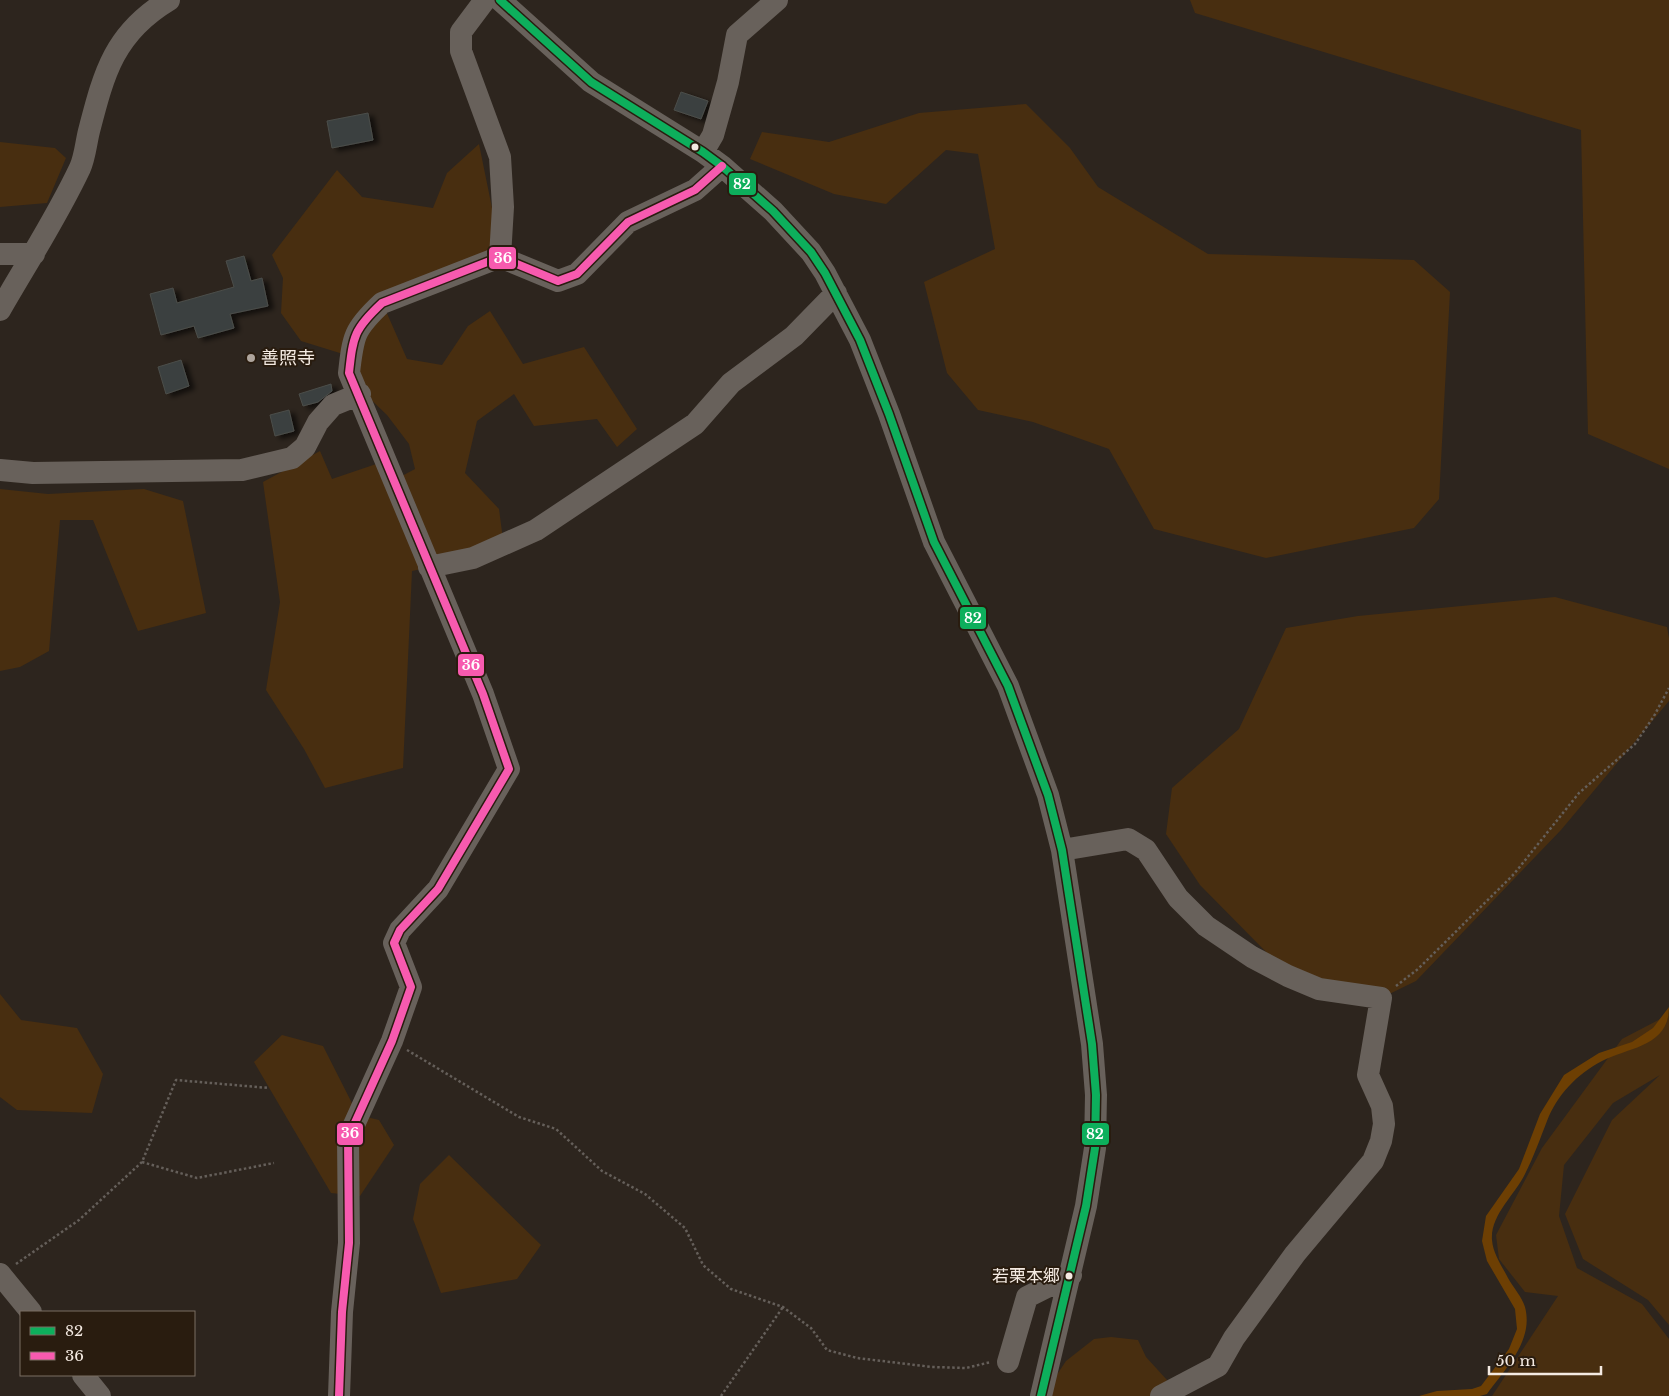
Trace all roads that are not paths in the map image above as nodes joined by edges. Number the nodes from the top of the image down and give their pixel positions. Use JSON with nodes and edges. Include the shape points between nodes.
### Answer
{"nodes":[{"id":1,"x":169,"y":0,"type":"edge"},
{"id":2,"x":485,"y":0,"type":"edge"},
{"id":3,"x":500,"y":0,"type":"edge"},
{"id":4,"x":777,"y":0,"type":"edge"},
{"id":5,"x":703,"y":152,"type":"junction"},
{"id":6,"x":722,"y":166,"type":"junction"},
{"id":7,"x":0,"y":254,"type":"edge"},
{"id":8,"x":34,"y":254,"type":"junction"},
{"id":9,"x":500,"y":256,"type":"junction"},
{"id":10,"x":836,"y":293,"type":"junction"},
{"id":11,"x":0,"y":310,"type":"edge"},
{"id":12,"x":360,"y":394,"type":"junction"},
{"id":13,"x":0,"y":470,"type":"edge"},
{"id":14,"x":429,"y":567,"type":"junction"},
{"id":15,"x":1062,"y":850,"type":"junction"},
{"id":16,"x":0,"y":1275,"type":"edge"},
{"id":17,"x":1071,"y":1275,"type":"junction"},
{"id":18,"x":30,"y":1311,"type":"edge"},
{"id":19,"x":1008,"y":1362,"type":"road end"},
{"id":20,"x":84,"y":1376,"type":"edge"},
{"id":21,"x":100,"y":1396,"type":"edge"},
{"id":22,"x":339,"y":1396,"type":"edge"},
{"id":23,"x":1041,"y":1396,"type":"edge"},
{"id":24,"x":1161,"y":1396,"type":"edge"}],
"edges":[{"from":1,"to":8,"type":"street","via":[[153,9],[125,36],[111,61],[82,166]]},
{"from":2,"to":9,"type":"street","via":[[461,32],[461,51],[500,157],[503,208]]},
{"from":3,"to":5,"type":"street","via":[[591,82]]},
{"from":4,"to":5,"type":"street","via":[[737,35],[713,135]]},
{"from":5,"to":6,"type":"street"},
{"from":6,"to":9,"type":"street","via":[[695,190],[628,222],[577,274],[558,281]]},
{"from":6,"to":10,"type":"street","via":[[798,238]]},
{"from":7,"to":8,"type":"street"},
{"from":8,"to":11,"type":"street"},
{"from":9,"to":12,"type":"street","via":[[382,302],[369,314],[353,338],[349,372]]},
{"from":10,"to":14,"type":"street","via":[[794,336],[731,383],[696,424],[536,530],[473,558]]},
{"from":10,"to":15,"type":"street","via":[[875,375],[934,542],[1008,686],[1048,795]]},
{"from":12,"to":13,"type":"street","via":[[333,405],[318,422],[305,447],[292,458],[242,470],[33,474]]},
{"from":12,"to":14,"type":"street"},
{"from":14,"to":22,"type":"street","via":[[482,694],[509,770],[438,889],[400,930],[394,943],[411,986],[392,1041],[348,1138],[349,1243]]},
{"from":15,"to":17,"type":"street","via":[[1092,1044],[1096,1095],[1096,1148]]},
{"from":15,"to":24,"type":"street","via":[[1128,839],[1146,850],[1178,898],[1206,926],[1252,958],[1319,989],[1381,998],[1368,1075],[1382,1106],[1384,1124],[1373,1162],[1295,1254],[1234,1338],[1218,1366]]},
{"from":16,"to":18,"type":"street"},
{"from":17,"to":19,"type":"street","via":[[1027,1297]]},
{"from":17,"to":23,"type":"street"},
{"from":20,"to":21,"type":"street"}]}
